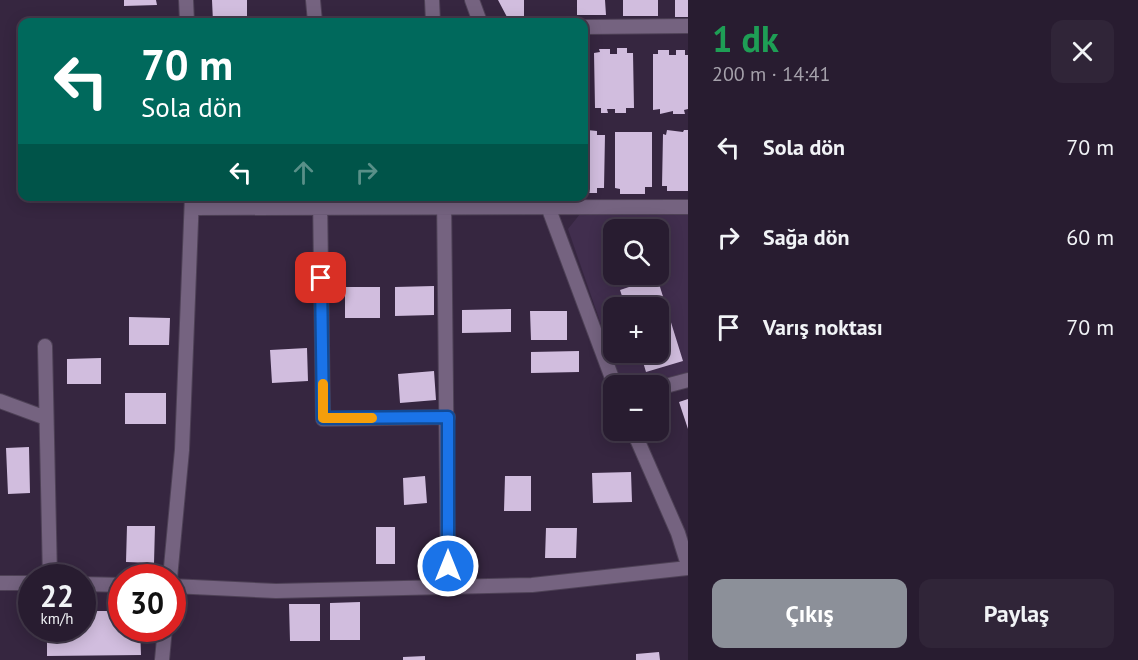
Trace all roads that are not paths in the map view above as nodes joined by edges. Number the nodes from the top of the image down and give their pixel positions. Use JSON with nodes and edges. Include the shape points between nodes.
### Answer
{"nodes":[{"id":1,"x":186,"y":0,"type":"edge"},
{"id":2,"x":313,"y":0,"type":"edge"},
{"id":3,"x":432,"y":0,"type":"edge"},
{"id":4,"x":472,"y":0,"type":"edge"},
{"id":5,"x":186,"y":18,"type":"edge"},
{"id":6,"x":315,"y":18,"type":"edge"},
{"id":7,"x":433,"y":18,"type":"edge"},
{"id":8,"x":479,"y":18,"type":"edge"},
{"id":9,"x":688,"y":26,"type":"edge"},
{"id":10,"x":588,"y":27,"type":"edge"},
{"id":11,"x":192,"y":202,"type":"edge"},
{"id":12,"x":320,"y":202,"type":"edge"},
{"id":13,"x":444,"y":202,"type":"edge"},
{"id":14,"x":545,"y":202,"type":"edge"},
{"id":15,"x":688,"y":207,"type":"edge"},
{"id":16,"x":45,"y":346,"type":"dead end"},
{"id":17,"x":611,"y":375,"type":"edge"},
{"id":18,"x":688,"y":380,"type":"edge"},
{"id":19,"x":669,"y":385,"type":"edge"},
{"id":20,"x":0,"y":401,"type":"edge"},
{"id":21,"x":448,"y":417,"type":"junction"},
{"id":22,"x":46,"y":418,"type":"junction"},
{"id":23,"x":638,"y":441,"type":"edge"},
{"id":24,"x":50,"y":564,"type":"edge"},
{"id":25,"x":171,"y":564,"type":"edge"},
{"id":26,"x":688,"y":566,"type":"edge"},
{"id":27,"x":0,"y":583,"type":"edge"},
{"id":28,"x":18,"y":583,"type":"edge"},
{"id":29,"x":186,"y":587,"type":"edge"},
{"id":30,"x":448,"y":587,"type":"junction"},
{"id":31,"x":164,"y":642,"type":"edge"},
{"id":32,"x":162,"y":660,"type":"edge"}],
"edges":[{"from":1,"to":5,"type":"street"},
{"from":2,"to":6,"type":"street"},
{"from":3,"to":7,"type":"street"},
{"from":4,"to":8,"type":"street"},
{"from":9,"to":10,"type":"street"},
{"from":11,"to":12,"type":"street"},
{"from":11,"to":25,"type":"street","via":[[182,450]]},
{"from":12,"to":13,"type":"street"},
{"from":12,"to":21,"type":"street","via":[[323,418]]},
{"from":13,"to":14,"type":"street"},
{"from":13,"to":21,"type":"street"},
{"from":14,"to":15,"type":"street"},
{"from":14,"to":17,"type":"street"},
{"from":16,"to":22,"type":"street"},
{"from":18,"to":19,"type":"street"},
{"from":20,"to":22,"type":"street"},
{"from":21,"to":30,"type":"street"},
{"from":22,"to":24,"type":"street"},
{"from":23,"to":26,"type":"street","via":[[678,533]]},
{"from":26,"to":30,"type":"street","via":[[532,585]]},
{"from":27,"to":28,"type":"street"},
{"from":29,"to":30,"type":"street","via":[[276,591]]},
{"from":31,"to":32,"type":"street"}]}
